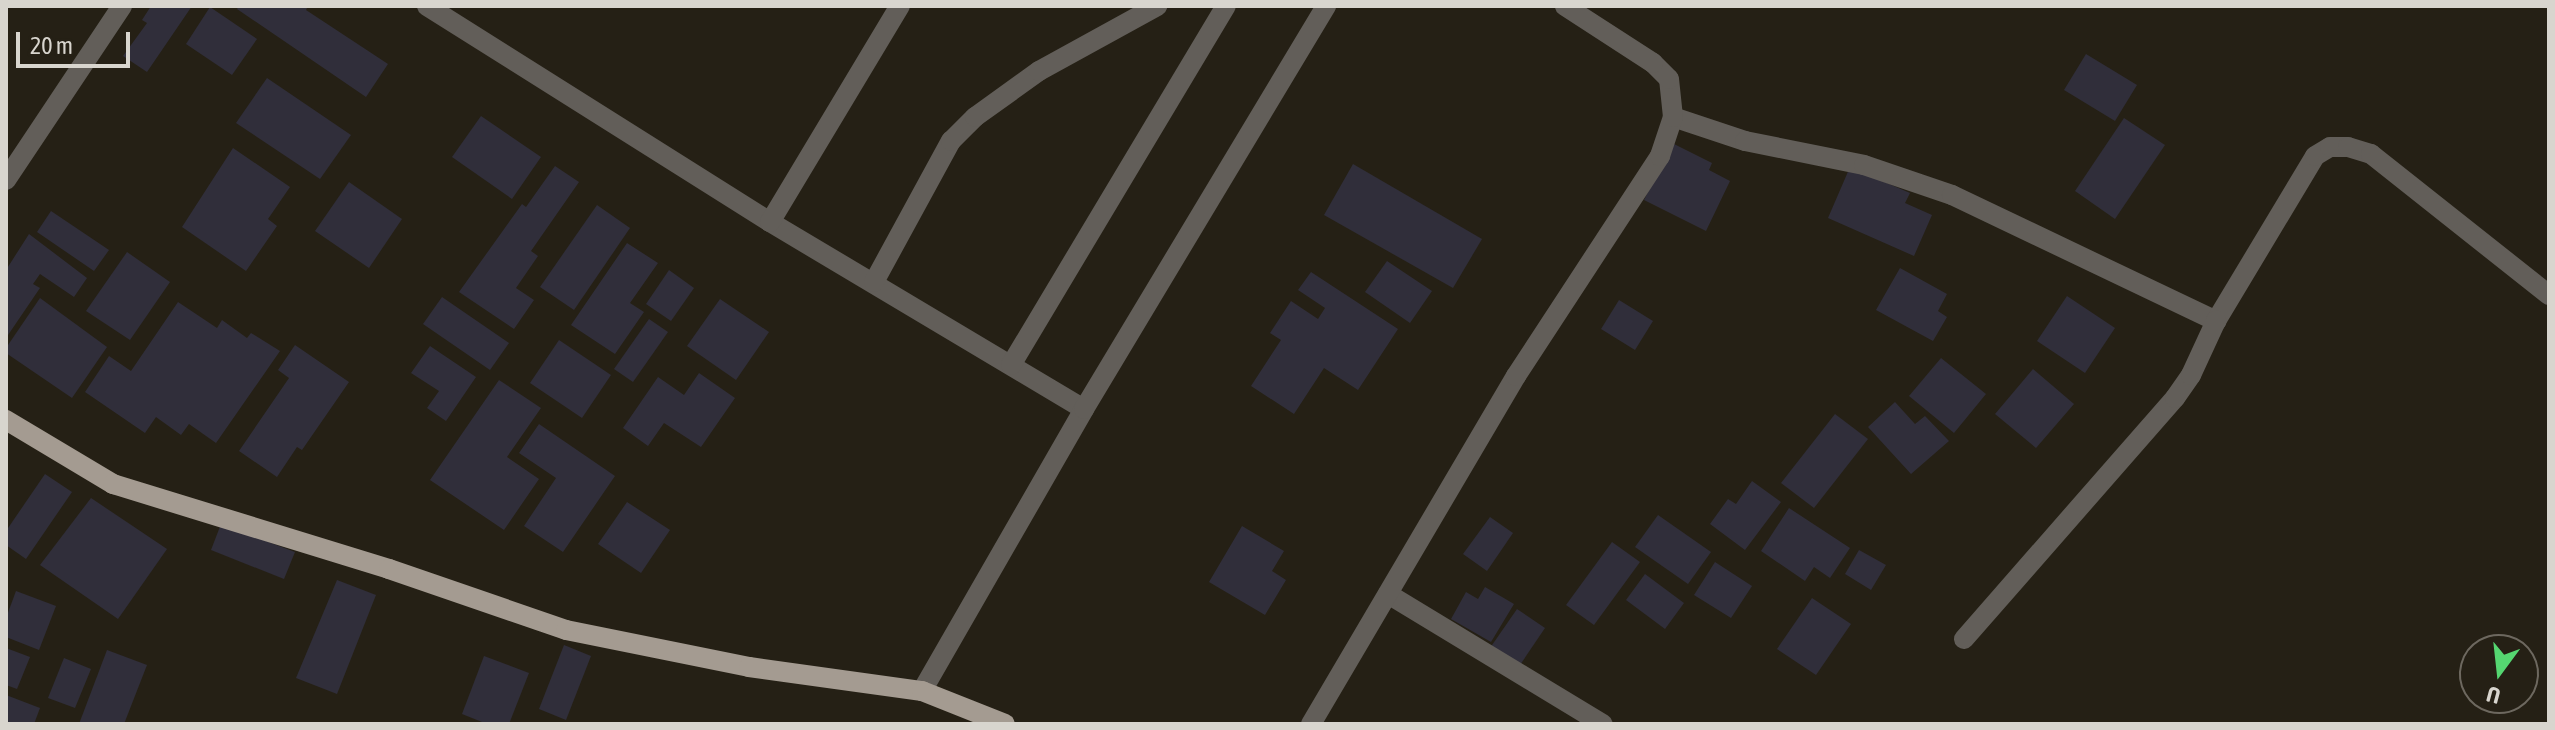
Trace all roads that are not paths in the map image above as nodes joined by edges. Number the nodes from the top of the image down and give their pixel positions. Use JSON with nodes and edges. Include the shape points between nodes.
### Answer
{"nodes":[{"id":1,"x":122,"y":6,"type":"edge"},
{"id":2,"x":427,"y":6,"type":"edge"},
{"id":3,"x":900,"y":6,"type":"edge"},
{"id":4,"x":1157,"y":6,"type":"edge"},
{"id":5,"x":1226,"y":6,"type":"edge"},
{"id":6,"x":1326,"y":6,"type":"edge"},
{"id":7,"x":1565,"y":6,"type":"edge"},
{"id":8,"x":1673,"y":117,"type":"junction"},
{"id":9,"x":6,"y":180,"type":"edge"},
{"id":10,"x":770,"y":222,"type":"junction"},
{"id":11,"x":874,"y":282,"type":"junction"},
{"id":12,"x":2549,"y":295,"type":"edge"},
{"id":13,"x":2216,"y":321,"type":"junction"},
{"id":14,"x":1011,"y":365,"type":"junction"},
{"id":15,"x":1084,"y":409,"type":"junction"},
{"id":16,"x":6,"y":420,"type":"edge"},
{"id":17,"x":1388,"y":594,"type":"junction"},
{"id":18,"x":1964,"y":639,"type":"dead end"},
{"id":19,"x":922,"y":691,"type":"junction"},
{"id":20,"x":1005,"y":724,"type":"edge"},
{"id":21,"x":1311,"y":724,"type":"edge"},
{"id":22,"x":1603,"y":724,"type":"edge"}],
"edges":[{"from":1,"to":9,"type":"street"},
{"from":2,"to":10,"type":"street"},
{"from":3,"to":10,"type":"street"},
{"from":4,"to":11,"type":"street","via":[[1039,71],[975,117],[951,141]]},
{"from":5,"to":14,"type":"street"},
{"from":6,"to":15,"type":"street"},
{"from":7,"to":8,"type":"street","via":[[1669,79]]},
{"from":8,"to":13,"type":"street","via":[[1745,141],[1864,165],[1952,195]]},
{"from":8,"to":17,"type":"street","via":[[1660,156],[1516,376]]},
{"from":10,"to":11,"type":"street"},
{"from":11,"to":14,"type":"street"},
{"from":12,"to":13,"type":"street","via":[[2371,154],[2330,147],[2315,156]]},
{"from":13,"to":18,"type":"street","via":[[2175,398]]},
{"from":14,"to":15,"type":"street"},
{"from":15,"to":19,"type":"street"},
{"from":16,"to":19,"type":"main road","via":[[113,484],[566,630],[749,667]]},
{"from":17,"to":21,"type":"street"},
{"from":17,"to":22,"type":"street"},
{"from":19,"to":20,"type":"main road"}]}
